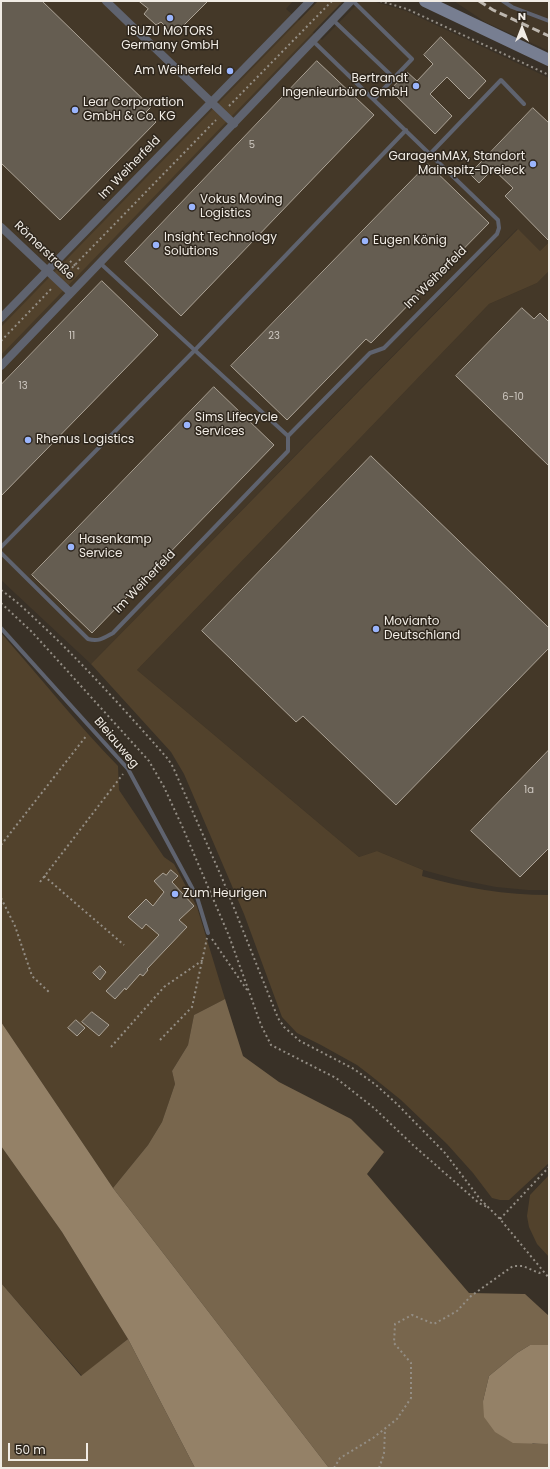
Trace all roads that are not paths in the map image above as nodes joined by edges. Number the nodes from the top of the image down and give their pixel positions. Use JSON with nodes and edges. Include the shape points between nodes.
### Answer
{"nodes":[{"id":1,"x":106,"y":1,"type":"edge"},
{"id":2,"x":310,"y":1,"type":"edge"},
{"id":3,"x":352,"y":1,"type":"edge"},
{"id":4,"x":425,"y":1,"type":"edge"},
{"id":5,"x":503,"y":1,"type":"edge"},
{"id":6,"x":333,"y":20,"type":"junction"},
{"id":7,"x":549,"y":21,"type":"edge"},
{"id":8,"x":313,"y":41,"type":"junction"},
{"id":9,"x":549,"y":60,"type":"edge"},
{"id":10,"x":394,"y":78,"type":"junction"},
{"id":11,"x":374,"y":99,"type":"junction"},
{"id":12,"x":211,"y":103,"type":"junction"},
{"id":13,"x":524,"y":104,"type":"dead end"},
{"id":14,"x":234,"y":124,"type":"junction"},
{"id":15,"x":406,"y":130,"type":"junction"},
{"id":16,"x":430,"y":154,"type":"junction"},
{"id":17,"x":1,"y":227,"type":"edge"},
{"id":18,"x":100,"y":263,"type":"junction"},
{"id":19,"x":47,"y":271,"type":"junction"},
{"id":20,"x":71,"y":293,"type":"junction"},
{"id":21,"x":1,"y":318,"type":"edge"},
{"id":22,"x":194,"y":351,"type":"junction"},
{"id":23,"x":1,"y":366,"type":"edge"},
{"id":24,"x":288,"y":436,"type":"junction"},
{"id":25,"x":1,"y":547,"type":"edge"},
{"id":26,"x":1,"y":554,"type":"edge"},
{"id":27,"x":1,"y":628,"type":"edge"},
{"id":28,"x":208,"y":933,"type":"road end"}],
"edges":[{"from":1,"to":12,"type":"street"},
{"from":2,"to":12,"type":"street","name":"Im Weiherfeld"},
{"from":3,"to":6,"type":"street"},
{"from":3,"to":10,"type":"lane","via":[[412,59]]},
{"from":4,"to":9,"type":"main road"},
{"from":5,"to":7,"type":"lane"},
{"from":6,"to":8,"type":"street"},
{"from":6,"to":10,"type":"lane"},
{"from":8,"to":11,"type":"lane","name":"Im Weiherfeld"},
{"from":8,"to":14,"type":"street"},
{"from":10,"to":11,"type":"lane"},
{"from":11,"to":15,"type":"lane","name":"Im Weiherfeld"},
{"from":12,"to":14,"type":"street"},
{"from":12,"to":19,"type":"street","name":"Im Weiherfeld"},
{"from":13,"to":16,"type":"lane","via":[[501,80]]},
{"from":14,"to":18,"type":"street"},
{"from":15,"to":16,"type":"lane","name":"Im Weiherfeld"},
{"from":15,"to":22,"type":"lane"},
{"from":16,"to":24,"type":"lane","name":"Im Weiherfeld","via":[[498,220],[500,228],[497,234],[384,348],[370,353]]},
{"from":17,"to":19,"type":"street","name":"Römerstraße"},
{"from":18,"to":20,"type":"street"},
{"from":18,"to":22,"type":"lane"},
{"from":19,"to":20,"type":"street","name":"Römerstraße"},
{"from":19,"to":21,"type":"street","name":"Im Weiherfeld"},
{"from":20,"to":23,"type":"street"},
{"from":22,"to":24,"type":"lane"},
{"from":22,"to":25,"type":"lane"},
{"from":24,"to":26,"type":"lane","name":"Im Weiherfeld","via":[[288,451],[113,632],[102,640],[88,639]]},
{"from":27,"to":28,"type":"lane","name":"Bleiauweg","via":[[128,769],[196,897]]}]}
